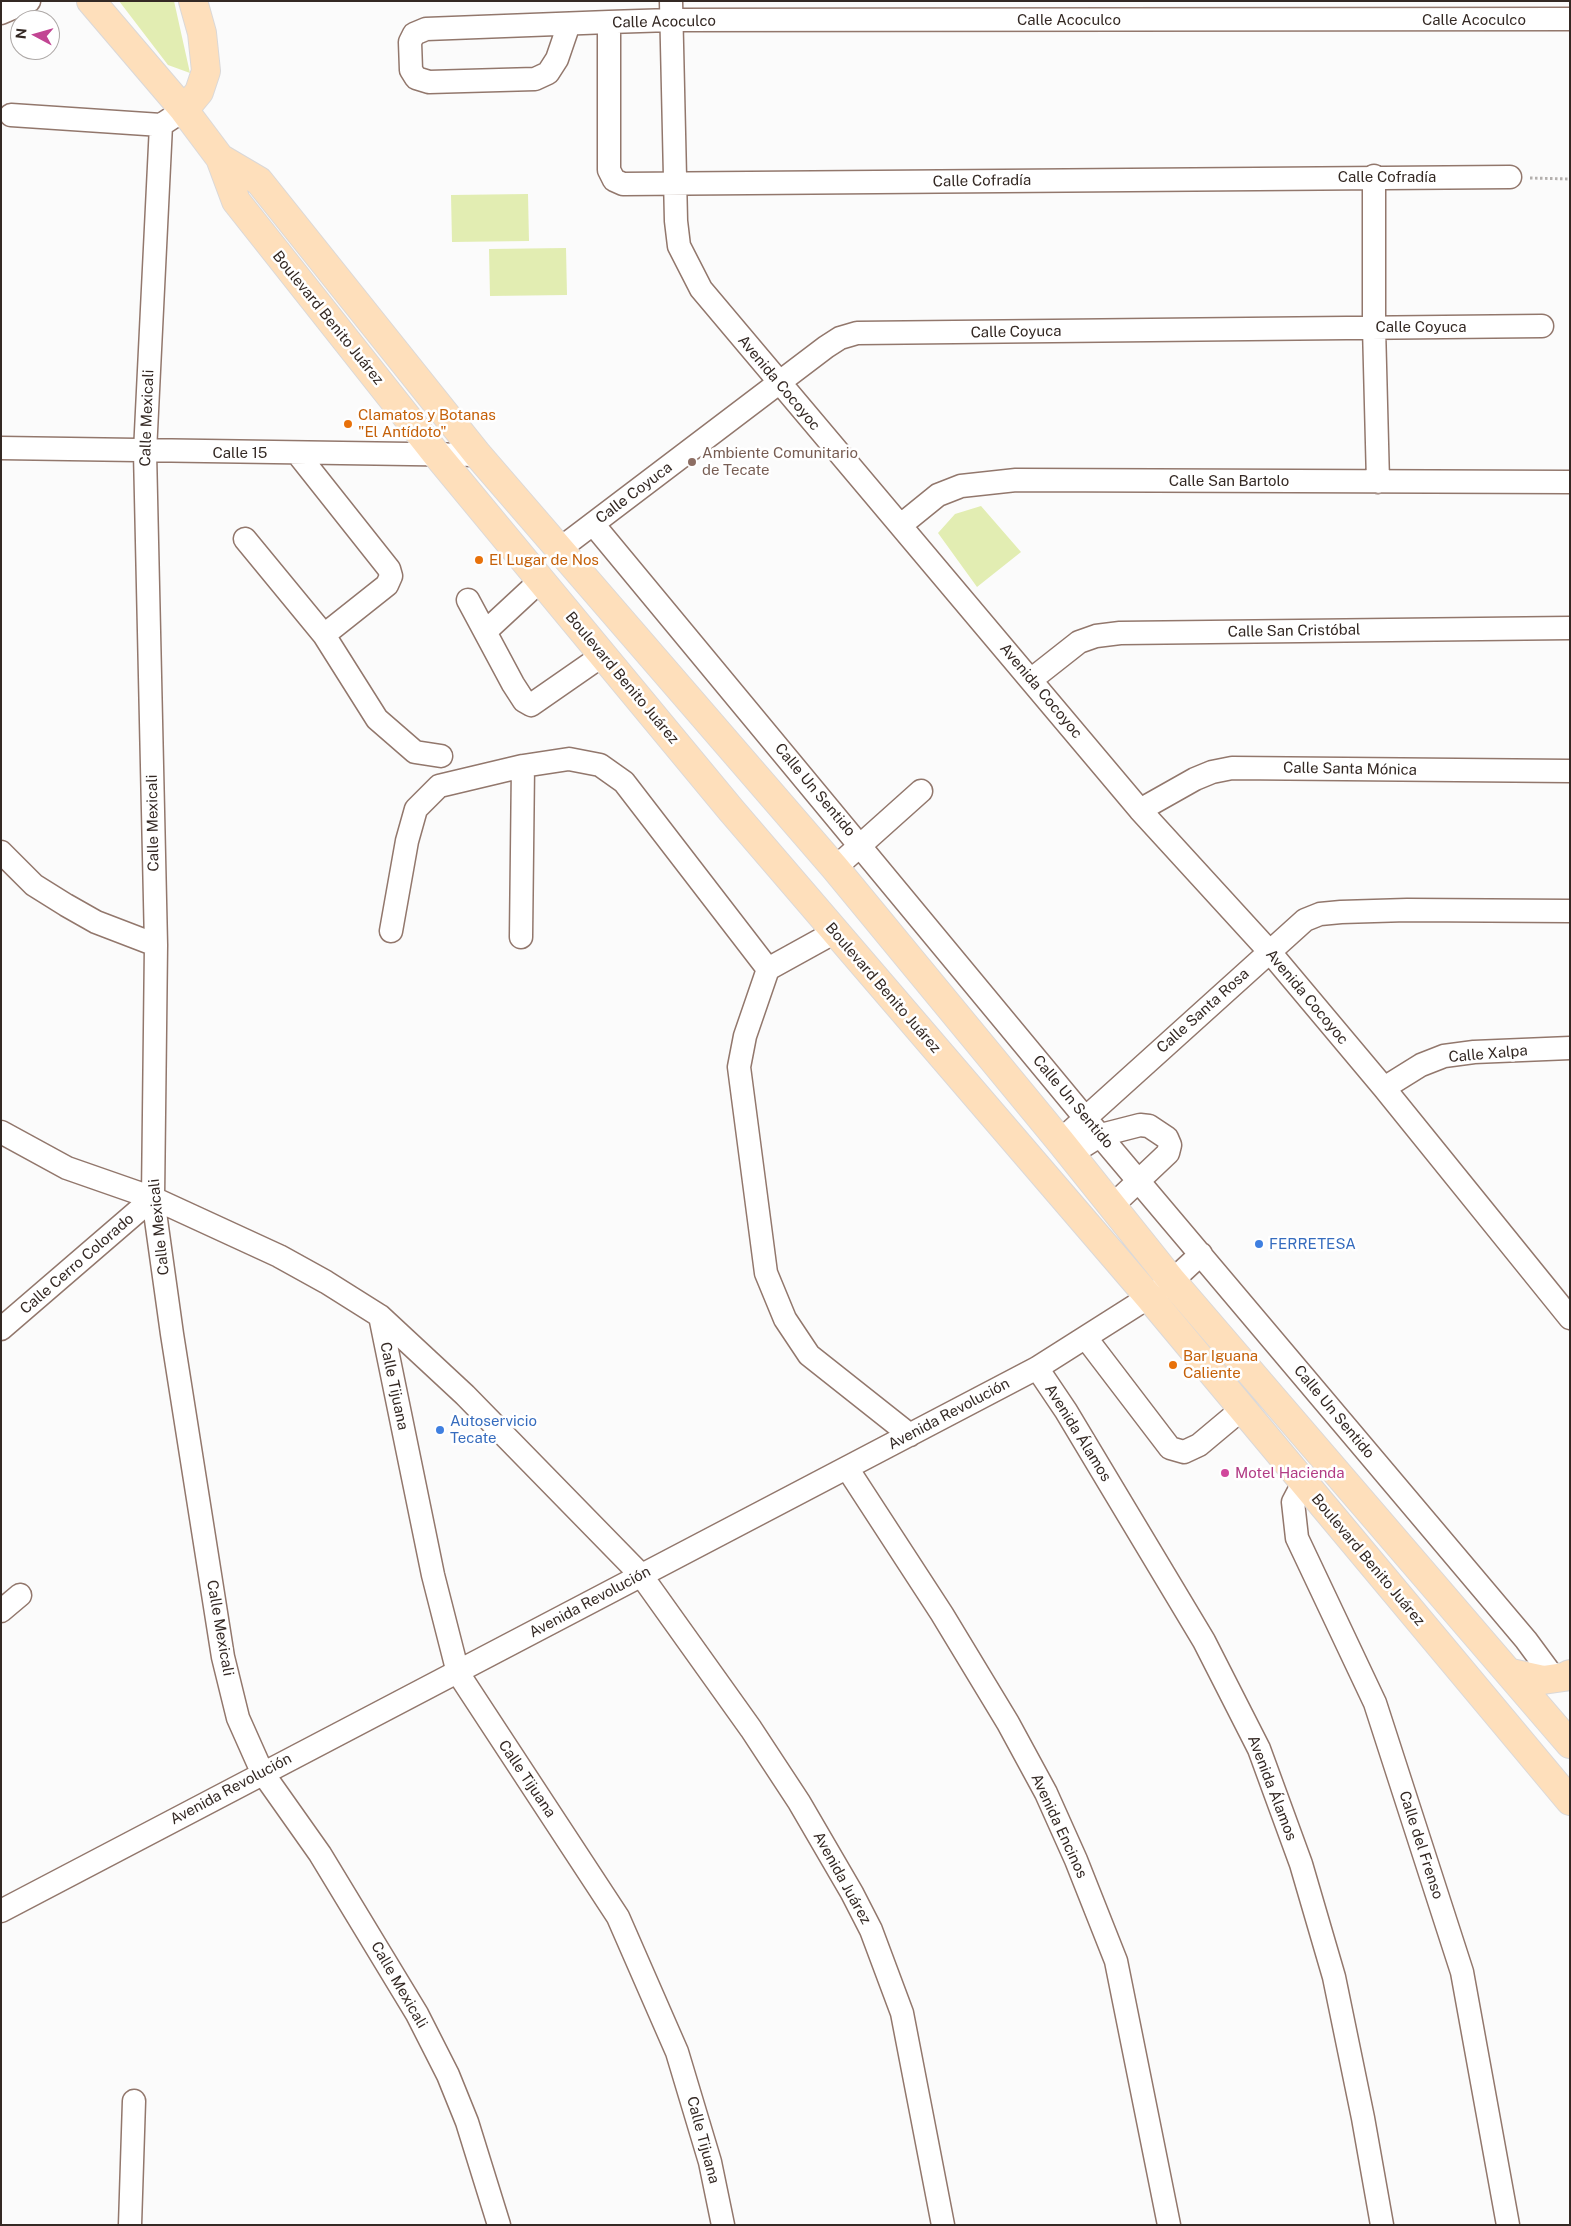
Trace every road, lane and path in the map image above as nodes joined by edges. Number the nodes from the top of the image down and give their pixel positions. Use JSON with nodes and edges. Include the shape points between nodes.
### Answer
{"nodes":[{"id":1,"x":29,"y":1,"type":"edge"},
{"id":2,"x":91,"y":1,"type":"edge"},
{"id":3,"x":193,"y":1,"type":"edge"},
{"id":4,"x":671,"y":11,"type":"edge"},
{"id":5,"x":1,"y":13,"type":"edge"},
{"id":6,"x":1570,"y":20,"type":"edge"},
{"id":7,"x":610,"y":22,"type":"junction"},
{"id":8,"x":569,"y":24,"type":"junction"},
{"id":9,"x":184,"y":110,"type":"junction"},
{"id":10,"x":11,"y":115,"type":"dead end"},
{"id":11,"x":161,"y":125,"type":"junction"},
{"id":12,"x":220,"y":158,"type":"junction"},
{"id":13,"x":1374,"y":176,"type":"junction"},
{"id":14,"x":1510,"y":177,"type":"joint"},
{"id":15,"x":1570,"y":179,"type":"edge"},
{"id":16,"x":675,"y":186,"type":"junction"},
{"id":17,"x":1542,"y":326,"type":"dead end"},
{"id":18,"x":1374,"y":327,"type":"junction"},
{"id":19,"x":779,"y":384,"type":"junction"},
{"id":20,"x":1,"y":448,"type":"edge"},
{"id":21,"x":145,"y":452,"type":"junction"},
{"id":22,"x":297,"y":453,"type":"junction"},
{"id":23,"x":437,"y":454,"type":"junction"},
{"id":24,"x":478,"y":455,"type":"junction"},
{"id":25,"x":1378,"y":482,"type":"junction"},
{"id":26,"x":1570,"y":482,"type":"edge"},
{"id":27,"x":593,"y":524,"type":"junction"},
{"id":28,"x":901,"y":525,"type":"junction"},
{"id":29,"x":244,"y":539,"type":"dead end"},
{"id":30,"x":561,"y":548,"type":"junction"},
{"id":31,"x":541,"y":580,"type":"junction"},
{"id":32,"x":468,"y":600,"type":"dead end"},
{"id":33,"x":1570,"y":628,"type":"edge"},
{"id":34,"x":486,"y":631,"type":"junction"},
{"id":35,"x":324,"y":635,"type":"junction"},
{"id":36,"x":603,"y":655,"type":"junction"},
{"id":37,"x":1032,"y":679,"type":"junction"},
{"id":38,"x":441,"y":756,"type":"dead end"},
{"id":39,"x":523,"y":766,"type":"junction"},
{"id":40,"x":1570,"y":771,"type":"edge"},
{"id":41,"x":921,"y":791,"type":"dead end"},
{"id":42,"x":1140,"y":810,"type":"junction"},
{"id":43,"x":860,"y":845,"type":"junction"},
{"id":44,"x":1,"y":852,"type":"edge"},
{"id":45,"x":835,"y":868,"type":"junction"},
{"id":46,"x":1570,"y":911,"type":"edge"},
{"id":47,"x":391,"y":931,"type":"dead end"},
{"id":48,"x":836,"y":932,"type":"junction"},
{"id":49,"x":522,"y":937,"type":"dead end"},
{"id":50,"x":156,"y":945,"type":"junction"},
{"id":51,"x":1269,"y":951,"type":"junction"},
{"id":52,"x":768,"y":969,"type":"junction"},
{"id":53,"x":1570,"y":1048,"type":"edge"},
{"id":54,"x":1384,"y":1088,"type":"junction"},
{"id":55,"x":1093,"y":1127,"type":"junction"},
{"id":56,"x":1,"y":1132,"type":"edge"},
{"id":57,"x":1065,"y":1147,"type":"junction"},
{"id":58,"x":1139,"y":1181,"type":"junction"},
{"id":59,"x":153,"y":1198,"type":"junction"},
{"id":60,"x":1112,"y":1206,"type":"junction"},
{"id":61,"x":1201,"y":1254,"type":"junction"},
{"id":62,"x":1172,"y":1281,"type":"junction"},
{"id":63,"x":1149,"y":1298,"type":"junction"},
{"id":64,"x":380,"y":1316,"type":"junction"},
{"id":65,"x":1570,"y":1318,"type":"edge"},
{"id":66,"x":1,"y":1329,"type":"edge"},
{"id":67,"x":1086,"y":1338,"type":"junction"},
{"id":68,"x":1037,"y":1368,"type":"junction"},
{"id":69,"x":1242,"y":1410,"type":"junction"},
{"id":70,"x":910,"y":1435,"type":"junction"},
{"id":71,"x":847,"y":1468,"type":"junction"},
{"id":72,"x":1304,"y":1482,"type":"junction"},
{"id":73,"x":642,"y":1575,"type":"junction"},
{"id":74,"x":20,"y":1595,"type":"dead end"},
{"id":75,"x":1,"y":1610,"type":"edge"},
{"id":76,"x":458,"y":1673,"type":"junction"},
{"id":77,"x":1510,"y":1673,"type":"junction"},
{"id":78,"x":1562,"y":1676,"type":"edge"},
{"id":79,"x":1484,"y":1698,"type":"junction"},
{"id":80,"x":1570,"y":1744,"type":"edge"},
{"id":81,"x":262,"y":1772,"type":"junction"},
{"id":82,"x":1570,"y":1772,"type":"edge"},
{"id":83,"x":1570,"y":1801,"type":"edge"},
{"id":84,"x":1,"y":1911,"type":"edge"},
{"id":85,"x":134,"y":2101,"type":"dead end"},
{"id":86,"x":130,"y":2225,"type":"edge"},
{"id":87,"x":499,"y":2225,"type":"edge"},
{"id":88,"x":723,"y":2225,"type":"edge"},
{"id":89,"x":943,"y":2225,"type":"edge"},
{"id":90,"x":1169,"y":2225,"type":"edge"},
{"id":91,"x":1382,"y":2225,"type":"edge"},
{"id":92,"x":1508,"y":2225,"type":"edge"}],
"edges":[{"from":1,"to":5,"type":"street"},
{"from":2,"to":9,"type":"main road","name":"Boulevard Benito Juárez"},
{"from":3,"to":9,"type":"main road","via":[[202,33],[206,71],[199,92]]},
{"from":4,"to":6,"type":"street","name":"Calle Acoculco"},
{"from":4,"to":7,"type":"street","name":"Calle Acoculco"},
{"from":4,"to":16,"type":"street","name":"Avenida Cocoyoc"},
{"from":7,"to":8,"type":"street","name":"Calle Acoculco"},
{"from":7,"to":16,"type":"street","name":"Calle Cofradía","via":[[609,170],[614,180],[623,184]]},
{"from":8,"to":8,"type":"street","name":"Calle Acoculco","via":[[548,73],[535,79],[429,82],[416,78],[411,70],[410,42],[414,34],[426,29]]},
{"from":9,"to":11,"type":"street"},
{"from":9,"to":12,"type":"main road","name":"Boulevard Benito Juárez"},
{"from":10,"to":11,"type":"street"},
{"from":11,"to":21,"type":"street","name":"Calle Mexicali"},
{"from":12,"to":23,"type":"main road","name":"Boulevard Benito Juárez","via":[[236,201]]},
{"from":12,"to":24,"type":"main road","name":"Boulevard Benito Juárez","via":[[259,181]]},
{"from":13,"to":14,"type":"street","name":"Calle Cofradía"},
{"from":13,"to":16,"type":"street","name":"Calle Cofradía"},
{"from":13,"to":18,"type":"street"},
{"from":14,"to":15,"type":"path"},
{"from":16,"to":19,"type":"street","name":"Avenida Cocoyoc","via":[[678,246],[688,269]]},
{"from":17,"to":18,"type":"street","name":"Calle Coyuca"},
{"from":18,"to":19,"type":"street","name":"Calle Coyuca","via":[[857,333],[826,346]]},
{"from":18,"to":25,"type":"street"},
{"from":19,"to":27,"type":"street","name":"Calle Coyuca"},
{"from":19,"to":28,"type":"street","name":"Avenida Cocoyoc"},
{"from":20,"to":21,"type":"street","name":"Calle 15"},
{"from":21,"to":22,"type":"street","name":"Calle 15"},
{"from":21,"to":50,"type":"street","name":"Calle Mexicali"},
{"from":22,"to":23,"type":"street","name":"Calle 15"},
{"from":22,"to":35,"type":"street","via":[[389,568],[391,576],[387,585]]},
{"from":23,"to":24,"type":"street","name":"Calle 15"},
{"from":23,"to":31,"type":"main road","name":"Boulevard Benito Juárez"},
{"from":24,"to":30,"type":"main road","name":"Boulevard Benito Juárez"},
{"from":25,"to":26,"type":"street","name":"Calle San Bartolo"},
{"from":25,"to":28,"type":"street","name":"Calle San Bartolo","via":[[988,482],[961,486],[938,495]]},
{"from":27,"to":30,"type":"street","name":"Calle Coyuca"},
{"from":27,"to":43,"type":"street","name":"Calle Un Sentido"},
{"from":28,"to":37,"type":"street","name":"Avenida Cocoyoc"},
{"from":29,"to":35,"type":"street"},
{"from":30,"to":45,"type":"main road","name":"Boulevard Benito Juárez"},
{"from":31,"to":34,"type":"street"},
{"from":31,"to":36,"type":"main road","name":"Boulevard Benito Juárez"},
{"from":32,"to":34,"type":"street"},
{"from":33,"to":37,"type":"street","name":"Calle San Cristóbal","via":[[1120,633],[1079,642]]},
{"from":34,"to":36,"type":"street","via":[[513,684],[524,701],[531,705]]},
{"from":35,"to":38,"type":"street","via":[[377,720],[415,752]]},
{"from":36,"to":48,"type":"main road","name":"Boulevard Benito Juárez"},
{"from":37,"to":42,"type":"street","name":"Avenida Cocoyoc"},
{"from":39,"to":47,"type":"street","via":[[439,786],[416,809]]},
{"from":39,"to":49,"type":"street"},
{"from":39,"to":52,"type":"street","via":[[568,759],[600,765],[624,782]]},
{"from":40,"to":42,"type":"street","name":"Calle Santa Mónica","via":[[1232,768],[1195,779]]},
{"from":41,"to":43,"type":"street"},
{"from":42,"to":51,"type":"street","name":"Avenida Cocoyoc"},
{"from":43,"to":45,"type":"street"},
{"from":43,"to":55,"type":"street","name":"Calle Un Sentido"},
{"from":44,"to":50,"type":"street","via":[[34,885],[96,922]]},
{"from":45,"to":57,"type":"main road","name":"Boulevard Benito Juárez"},
{"from":46,"to":51,"type":"street","name":"Calle Santa Rosa","via":[[1407,910],[1320,914],[1305,920]]},
{"from":48,"to":52,"type":"street"},
{"from":48,"to":63,"type":"main road","name":"Boulevard Benito Juárez"},
{"from":50,"to":59,"type":"street","name":"Calle Mexicali"},
{"from":51,"to":54,"type":"street","name":"Avenida Cocoyoc"},
{"from":51,"to":55,"type":"street","name":"Calle Santa Rosa"},
{"from":52,"to":70,"type":"street","via":[[745,1036],[739,1067],[766,1272],[785,1319],[808,1355]]},
{"from":53,"to":54,"type":"street","name":"Calle Xalpa","via":[[1444,1056],[1421,1065]]},
{"from":54,"to":65,"type":"street","name":"Avenida Cocoyoc"},
{"from":55,"to":57,"type":"street"},
{"from":55,"to":58,"type":"street","name":"Calle Un Sentido"},
{"from":55,"to":58,"type":"street","via":[[1149,1126],[1167,1138],[1170,1144],[1168,1152]]},
{"from":56,"to":59,"type":"street","name":"Avenida Juárez","via":[[67,1168]]},
{"from":57,"to":60,"type":"main road","name":"Boulevard Benito Juárez"},
{"from":58,"to":60,"type":"street"},
{"from":58,"to":61,"type":"street","name":"Calle Un Sentido"},
{"from":59,"to":64,"type":"street","name":"Avenida Juárez","via":[[278,1256]]},
{"from":59,"to":66,"type":"street","name":"Calle Cerro Colorado"},
{"from":59,"to":81,"type":"street","name":"Calle Mexicali","via":[[223,1657],[238,1718]]},
{"from":60,"to":62,"type":"main road","name":"Boulevard Benito Juárez"},
{"from":61,"to":62,"type":"street","name":"Avenida Revolución"},
{"from":61,"to":78,"type":"street","name":"Calle Un Sentido","via":[[1526,1640]]},
{"from":62,"to":63,"type":"street","name":"Avenida Revolución"},
{"from":62,"to":77,"type":"main road","name":"Boulevard Benito Juárez"},
{"from":63,"to":67,"type":"street","name":"Avenida Revolución"},
{"from":63,"to":69,"type":"main road","name":"Boulevard Benito Juárez"},
{"from":64,"to":73,"type":"street","name":"Avenida Juárez","via":[[465,1395]]},
{"from":64,"to":76,"type":"street","name":"Calle Tijuana","via":[[433,1575]]},
{"from":67,"to":68,"type":"street","name":"Avenida Revolución"},
{"from":67,"to":69,"type":"street","via":[[1170,1448],[1184,1452]]},
{"from":68,"to":70,"type":"street","name":"Avenida Revolución"},
{"from":68,"to":91,"type":"street","name":"Avenida Álamos","via":[[1204,1641],[1259,1749],[1301,1864],[1334,1977]]},
{"from":69,"to":72,"type":"main road","name":"Boulevard Benito Juárez"},
{"from":70,"to":71,"type":"street","name":"Avenida Revolución"},
{"from":71,"to":73,"type":"street","name":"Avenida Revolución"},
{"from":71,"to":90,"type":"street","name":"Avenida Encinos","via":[[1008,1723],[1046,1793],[1076,1860],[1116,1961]]},
{"from":72,"to":79,"type":"main road","name":"Boulevard Benito Juárez"},
{"from":72,"to":92,"type":"street","name":"Calle del Frenso","via":[[1293,1502],[1297,1538],[1375,1703],[1462,1972]]},
{"from":73,"to":76,"type":"street","name":"Avenida Revolución"},
{"from":73,"to":89,"type":"street","name":"Avenida Juárez","via":[[752,1728],[799,1802],[871,1930],[902,2013]]},
{"from":74,"to":75,"type":"street"},
{"from":76,"to":81,"type":"street","name":"Avenida Revolución"},
{"from":76,"to":88,"type":"street","name":"Calle Tijuana","via":[[618,1917],[677,2052],[710,2162]]},
{"from":77,"to":78,"type":"main road","via":[[1543,1680]]},
{"from":77,"to":80,"type":"main road","name":"Boulevard Benito Juárez"},
{"from":79,"to":82,"type":"main road","via":[[1520,1715]]},
{"from":79,"to":83,"type":"main road","name":"Boulevard Benito Juárez"},
{"from":81,"to":84,"type":"street","name":"Avenida Revolución"},
{"from":81,"to":87,"type":"street","name":"Calle Mexicali","via":[[320,1854],[417,2014],[448,2075],[467,2122]]},
{"from":85,"to":86,"type":"street"}]}
